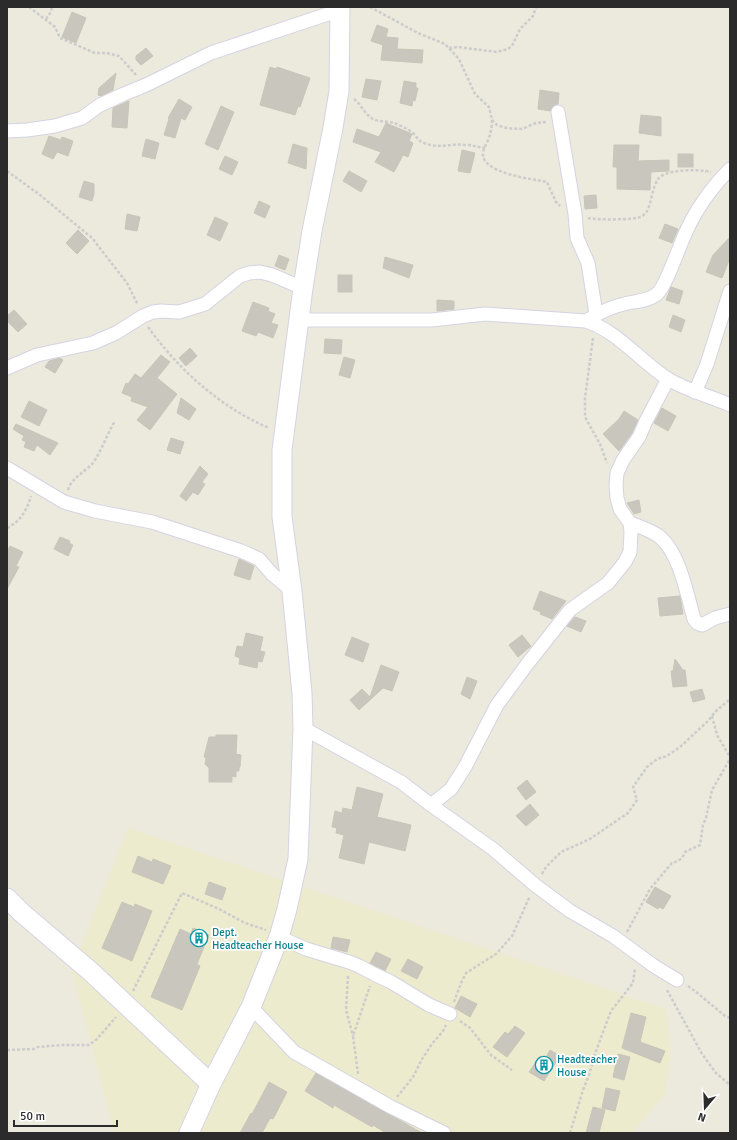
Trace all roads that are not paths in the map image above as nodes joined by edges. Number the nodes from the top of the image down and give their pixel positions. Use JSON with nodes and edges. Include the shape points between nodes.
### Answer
{"nodes":[{"id":1,"x":340,"y":9,"type":"edge"},
{"id":2,"x":559,"y":117,"type":"road end"},
{"id":3,"x":7,"y":132,"type":"edge"},
{"id":4,"x":726,"y":173,"type":"edge"},
{"id":5,"x":303,"y":288,"type":"junction"},
{"id":6,"x":730,"y":291,"type":"edge"},
{"id":7,"x":298,"y":320,"type":"junction"},
{"id":8,"x":592,"y":320,"type":"junction"},
{"id":9,"x":7,"y":368,"type":"edge"},
{"id":10,"x":668,"y":378,"type":"junction"},
{"id":11,"x":695,"y":392,"type":"junction"},
{"id":12,"x":730,"y":406,"type":"edge"},
{"id":13,"x":7,"y":468,"type":"edge"},
{"id":14,"x":630,"y":523,"type":"junction"},
{"id":15,"x":292,"y":591,"type":"junction"},
{"id":16,"x":730,"y":614,"type":"edge"},
{"id":17,"x":303,"y":728,"type":"junction"},
{"id":18,"x":431,"y":806,"type":"junction"},
{"id":19,"x":7,"y":898,"type":"edge"},
{"id":20,"x":279,"y":937,"type":"junction"},
{"id":21,"x":677,"y":980,"type":"road end"},
{"id":22,"x":251,"y":1007,"type":"junction"},
{"id":23,"x":450,"y":1014,"type":"road end"},
{"id":24,"x":211,"y":1084,"type":"junction"},
{"id":25,"x":189,"y":1133,"type":"edge"},
{"id":26,"x":444,"y":1133,"type":"edge"}],
"edges":[{"from":1,"to":3,"type":"street","via":[[210,53],[100,105],[82,118],[55,126]]},
{"from":1,"to":5,"type":"street","via":[[339,91]]},
{"from":2,"to":8,"type":"street","via":[[577,238],[588,263]]},
{"from":4,"to":8,"type":"street","via":[[697,211],[657,294],[644,301],[627,303]]},
{"from":5,"to":7,"type":"street"},
{"from":5,"to":9,"type":"street","via":[[272,275],[250,273],[240,276],[205,304],[178,312],[153,312],[92,343],[37,356]]},
{"from":6,"to":11,"type":"street","via":[[707,364]]},
{"from":7,"to":8,"type":"street","via":[[432,320],[486,314]]},
{"from":7,"to":15,"type":"street","via":[[282,450],[282,517]]},
{"from":8,"to":10,"type":"street"},
{"from":10,"to":11,"type":"street"},
{"from":10,"to":14,"type":"street","via":[[639,437],[617,473],[617,498],[620,509]]},
{"from":11,"to":12,"type":"street"},
{"from":13,"to":15,"type":"street","via":[[64,502],[152,522],[241,551],[259,559]]},
{"from":14,"to":16,"type":"street","via":[[648,529],[671,549],[697,624],[702,625]]},
{"from":14,"to":18,"type":"street","via":[[630,552],[625,562],[608,583],[570,610],[497,705],[451,789]]},
{"from":15,"to":17,"type":"street"},
{"from":17,"to":18,"type":"street","via":[[401,782]]},
{"from":17,"to":20,"type":"street","via":[[298,859]]},
{"from":18,"to":21,"type":"street","via":[[493,849],[535,886],[570,911]]},
{"from":19,"to":24,"type":"street"},
{"from":20,"to":22,"type":"street"},
{"from":20,"to":23,"type":"street","via":[[306,949],[349,962]]},
{"from":22,"to":24,"type":"street"},
{"from":22,"to":26,"type":"street","via":[[294,1052],[391,1107]]},
{"from":24,"to":25,"type":"street"}]}
